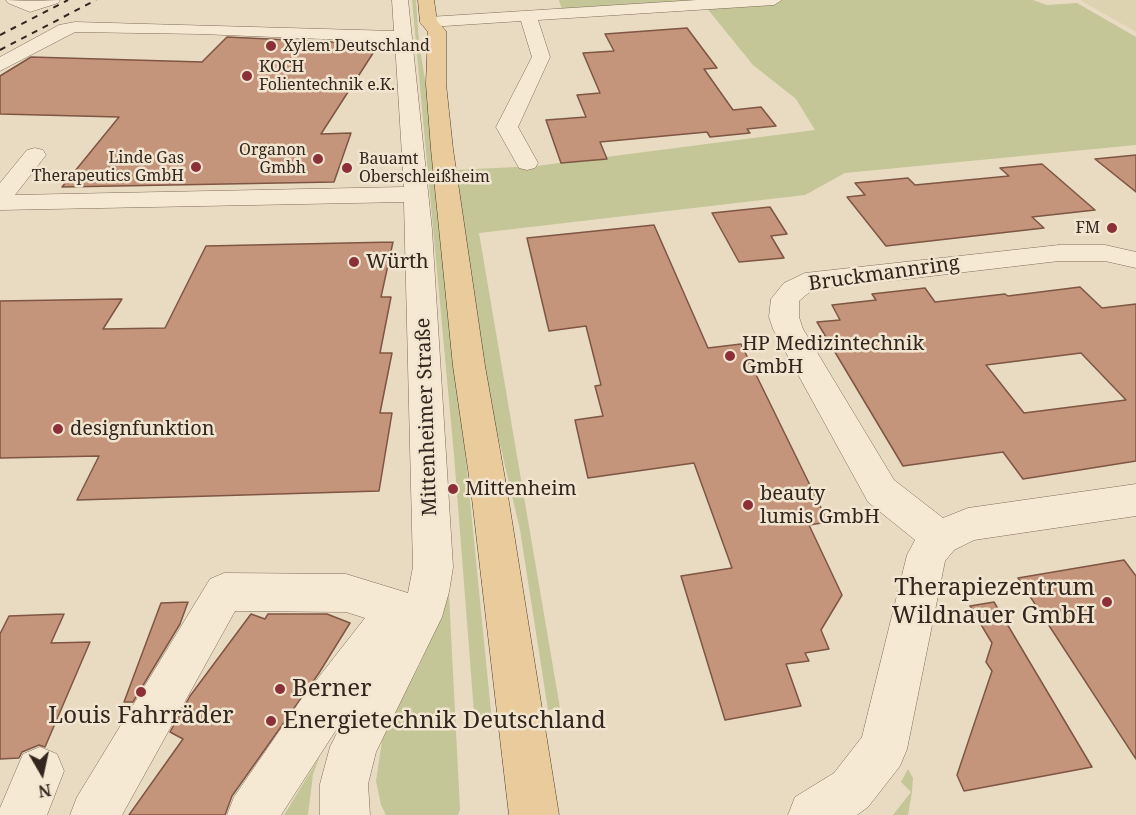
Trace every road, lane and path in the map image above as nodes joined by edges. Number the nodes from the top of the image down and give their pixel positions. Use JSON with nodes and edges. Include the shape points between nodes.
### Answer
{"nodes":[{"id":1,"x":14,"y":0,"type":"edge"},
{"id":2,"x":52,"y":0,"type":"edge"},
{"id":3,"x":400,"y":0,"type":"edge"},
{"id":4,"x":426,"y":0,"type":"edge"},
{"id":5,"x":774,"y":0,"type":"edge"},
{"id":6,"x":528,"y":15,"type":"junction"},
{"id":7,"x":416,"y":29,"type":"junction"},
{"id":8,"x":0,"y":65,"type":"edge"},
{"id":9,"x":35,"y":154,"type":"dead end"},
{"id":10,"x":527,"y":163,"type":"dead end"},
{"id":11,"x":416,"y":194,"type":"junction"},
{"id":12,"x":0,"y":198,"type":"edge"},
{"id":13,"x":0,"y":203,"type":"edge"},
{"id":14,"x":1136,"y":260,"type":"edge"},
{"id":15,"x":1136,"y":500,"type":"edge"},
{"id":16,"x":940,"y":538,"type":"junction"},
{"id":17,"x":409,"y":613,"type":"junction"},
{"id":18,"x":40,"y":771,"type":"dead end"},
{"id":19,"x":821,"y":813,"type":"edge"},
{"id":20,"x":22,"y":815,"type":"edge"},
{"id":21,"x":95,"y":815,"type":"edge"},
{"id":22,"x":252,"y":815,"type":"edge"},
{"id":23,"x":345,"y":815,"type":"edge"},
{"id":24,"x":534,"y":815,"type":"edge"}],
"edges":[{"from":1,"to":2,"type":"street","via":[[30,8]]},
{"from":3,"to":7,"type":"street","name":"Mittenheimer Straße"},
{"from":4,"to":7,"type":"main road","name":"Mittenheimer Straße"},
{"from":5,"to":6,"type":"street"},
{"from":6,"to":7,"type":"street"},
{"from":6,"to":10,"type":"street","via":[[541,57],[507,127]]},
{"from":7,"to":8,"type":"street","via":[[75,27],[64,29]]},
{"from":7,"to":11,"type":"street","name":"Mittenheimer Straße"},
{"from":7,"to":24,"type":"main road","name":"Mittenheimer Straße","via":[[423,32],[436,84],[469,366]]},
{"from":9,"to":12,"type":"street"},
{"from":11,"to":13,"type":"street"},
{"from":11,"to":17,"type":"street","name":"Mittenheimer Straße","via":[[433,567],[429,592]]},
{"from":14,"to":16,"type":"street","name":"Bruckmannring","via":[[1105,253],[1036,255],[805,282],[785,299],[788,329],[881,491]]},
{"from":15,"to":16,"type":"street","via":[[968,524]]},
{"from":16,"to":19,"type":"street","via":[[927,555],[883,750],[851,790]]},
{"from":17,"to":21,"type":"street","via":[[346,593],[224,592]]},
{"from":17,"to":22,"type":"street","via":[[316,717]]},
{"from":17,"to":23,"type":"street","name":"Mittenheimer Straße","via":[[354,747],[344,784]]},
{"from":18,"to":20,"type":"street"}]}
